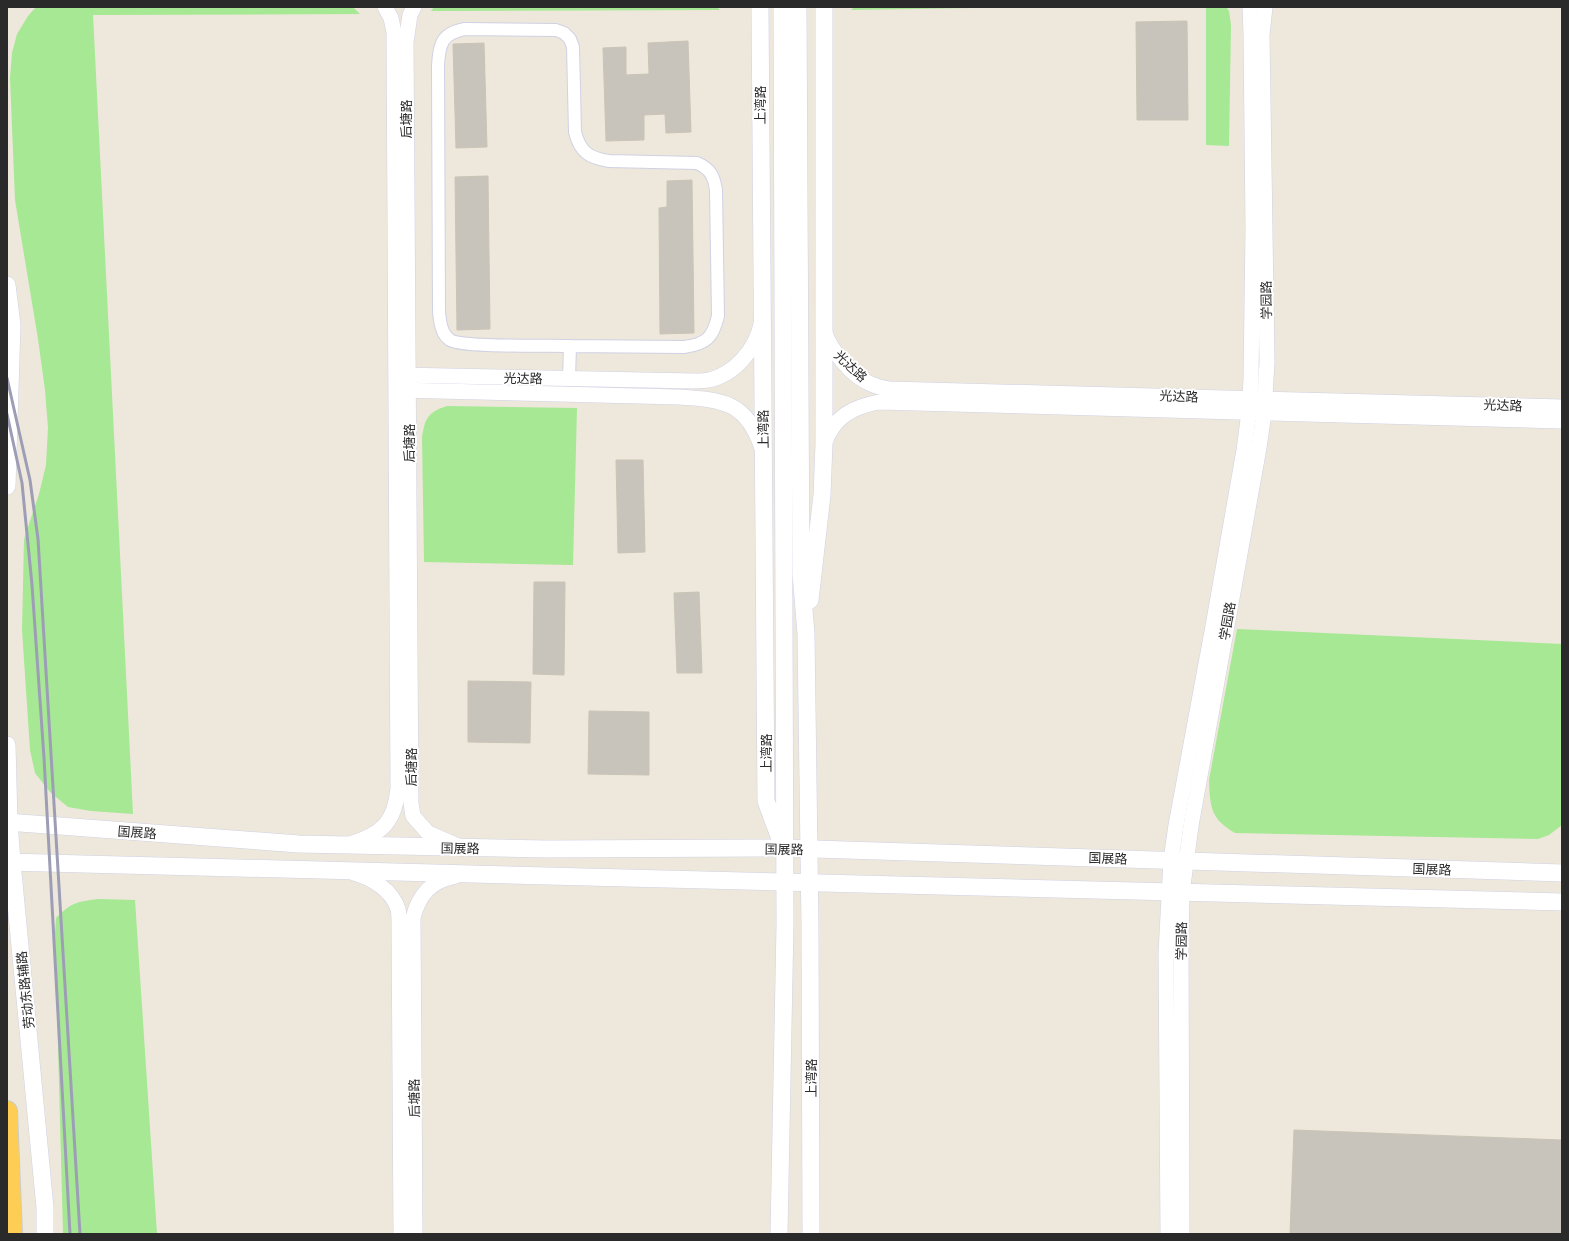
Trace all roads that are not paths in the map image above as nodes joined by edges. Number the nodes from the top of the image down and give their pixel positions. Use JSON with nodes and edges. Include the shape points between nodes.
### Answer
{"nodes":[{"id":1,"x":385,"y":7,"type":"edge"},
{"id":2,"x":414,"y":7,"type":"edge"},
{"id":3,"x":760,"y":7,"type":"edge"},
{"id":4,"x":782,"y":7,"type":"edge"},
{"id":5,"x":798,"y":7,"type":"edge"},
{"id":6,"x":824,"y":7,"type":"edge"},
{"id":7,"x":1250,"y":7,"type":"edge"},
{"id":8,"x":1265,"y":7,"type":"edge"},
{"id":9,"x":790,"y":138,"type":"junction"},
{"id":10,"x":7,"y":284,"type":"edge"},
{"id":11,"x":762,"y":319,"type":"junction"},
{"id":12,"x":823,"y":329,"type":"junction"},
{"id":13,"x":570,"y":346,"type":"junction"},
{"id":14,"x":570,"y":379,"type":"junction"},
{"id":15,"x":402,"y":382,"type":"junction"},
{"id":16,"x":1257,"y":406,"type":"junction"},
{"id":17,"x":1562,"y":407,"type":"edge"},
{"id":18,"x":1562,"y":421,"type":"edge"},
{"id":19,"x":824,"y":444,"type":"junction"},
{"id":20,"x":763,"y":452,"type":"junction"},
{"id":21,"x":7,"y":486,"type":"edge"},
{"id":22,"x":806,"y":634,"type":"junction"},
{"id":23,"x":7,"y":745,"type":"edge"},
{"id":24,"x":8,"y":822,"type":"edge"},
{"id":25,"x":348,"y":845,"type":"junction"},
{"id":26,"x":467,"y":848,"type":"junction"},
{"id":27,"x":784,"y":848,"type":"junction"},
{"id":28,"x":808,"y":849,"type":"junction"},
{"id":29,"x":1178,"y":860,"type":"junction"},
{"id":30,"x":9,"y":862,"type":"edge"},
{"id":31,"x":350,"y":871,"type":"junction"},
{"id":32,"x":1562,"y":873,"type":"edge"},
{"id":33,"x":466,"y":874,"type":"junction"},
{"id":34,"x":784,"y":882,"type":"junction"},
{"id":35,"x":808,"y":883,"type":"junction"},
{"id":36,"x":1176,"y":893,"type":"junction"},
{"id":37,"x":1562,"y":902,"type":"edge"},
{"id":38,"x":7,"y":1110,"type":"edge"},
{"id":39,"x":12,"y":1234,"type":"edge"},
{"id":40,"x":45,"y":1234,"type":"edge"},
{"id":41,"x":401,"y":1234,"type":"edge"},
{"id":42,"x":415,"y":1234,"type":"edge"},
{"id":43,"x":779,"y":1234,"type":"edge"},
{"id":44,"x":811,"y":1234,"type":"edge"},
{"id":45,"x":1168,"y":1234,"type":"edge"},
{"id":46,"x":1182,"y":1234,"type":"edge"}],
"edges":[{"from":1,"to":15,"type":"street","name":"后塘路","via":[[394,32]]},
{"from":2,"to":15,"type":"street","name":"后塘路","via":[[406,42]]},
{"from":3,"to":11,"type":"main road","name":"上湾路"},
{"from":4,"to":9,"type":"main road","name":"上湾路"},
{"from":5,"to":9,"type":"main road","name":"上湾路"},
{"from":6,"to":12,"type":"main road","name":"上湾路"},
{"from":7,"to":16,"type":"street","name":"学园路","via":[[1252,362]]},
{"from":8,"to":16,"type":"street","name":"学园路","via":[[1262,35],[1267,362]]},
{"from":9,"to":22,"type":"main road","name":"上湾路","via":[[801,573]]},
{"from":9,"to":27,"type":"main road","name":"上湾路"},
{"from":10,"to":21,"type":"main road","via":[[12,325]]},
{"from":11,"to":14,"type":"street","name":"光达路","via":[[747,355],[736,367],[710,380],[694,382]]},
{"from":11,"to":20,"type":"main road","name":"上湾路"},
{"from":12,"to":16,"type":"street","name":"光达路","via":[[831,346],[846,365],[863,380],[890,389]]},
{"from":12,"to":19,"type":"main road","name":"上湾路"},
{"from":13,"to":13,"type":"street","via":[[684,347],[697,345],[706,340],[714,329],[718,316],[714,180],[710,170],[697,164],[598,160],[583,150],[575,132],[573,47],[564,33],[545,29],[456,31],[441,43],[438,66],[439,312],[444,334],[450,340],[469,344]]},
{"from":13,"to":14,"type":"street"},
{"from":14,"to":15,"type":"street","name":"光达路"},
{"from":15,"to":20,"type":"street","name":"光达路","via":[[719,401],[730,405],[749,420],[756,430]]},
{"from":15,"to":25,"type":"street","name":"后塘路","via":[[396,802],[392,816],[384,827],[373,835]]},
{"from":15,"to":26,"type":"street","name":"后塘路","via":[[412,816],[428,833]]},
{"from":16,"to":17,"type":"street","name":"光达路"},
{"from":16,"to":18,"type":"street","name":"光达路"},
{"from":16,"to":19,"type":"street","name":"光达路","via":[[879,402],[850,411],[827,434]]},
{"from":16,"to":29,"type":"street","name":"学园路","via":[[1259,448],[1219,669]]},
{"from":19,"to":22,"type":"main road","name":"上湾路","via":[[820,518]]},
{"from":20,"to":27,"type":"main road","name":"上湾路","via":[[766,801]]},
{"from":22,"to":28,"type":"main road","name":"上湾路"},
{"from":23,"to":24,"type":"main road","name":"劳动东路辅路"},
{"from":24,"to":25,"type":"main road","name":"国展路","via":[[299,844]]},
{"from":24,"to":30,"type":"main road","name":"劳动东路辅路"},
{"from":25,"to":26,"type":"main road","name":"国展路"},
{"from":26,"to":27,"type":"main road","name":"国展路"},
{"from":27,"to":28,"type":"main road","name":"国展路"},
{"from":27,"to":34,"type":"main road","name":"上湾路"},
{"from":28,"to":29,"type":"main road","name":"国展路"},
{"from":28,"to":35,"type":"main road","name":"上湾路"},
{"from":29,"to":32,"type":"main road","name":"国展路"},
{"from":29,"to":36,"type":"street","name":"学园路"},
{"from":30,"to":31,"type":"main road","name":"国展路"},
{"from":30,"to":40,"type":"main road","name":"劳动东路辅路","via":[[44,1200]]},
{"from":31,"to":33,"type":"main road","name":"国展路"},
{"from":31,"to":41,"type":"street","name":"后塘路","via":[[372,880],[392,898],[398,909]]},
{"from":33,"to":34,"type":"main road","name":"国展路"},
{"from":33,"to":42,"type":"street","name":"后塘路","via":[[436,882],[421,899],[413,918]]},
{"from":34,"to":35,"type":"main road","name":"国展路"},
{"from":34,"to":43,"type":"main road","name":"上湾路"},
{"from":35,"to":36,"type":"main road","name":"国展路"},
{"from":35,"to":44,"type":"main road","name":"上湾路"},
{"from":36,"to":37,"type":"main road","name":"国展路"},
{"from":36,"to":45,"type":"street","name":"学园路","via":[[1166,953]]},
{"from":36,"to":46,"type":"street","name":"学园路","via":[[1181,939]]},
{"from":38,"to":39,"type":"highway"}]}
